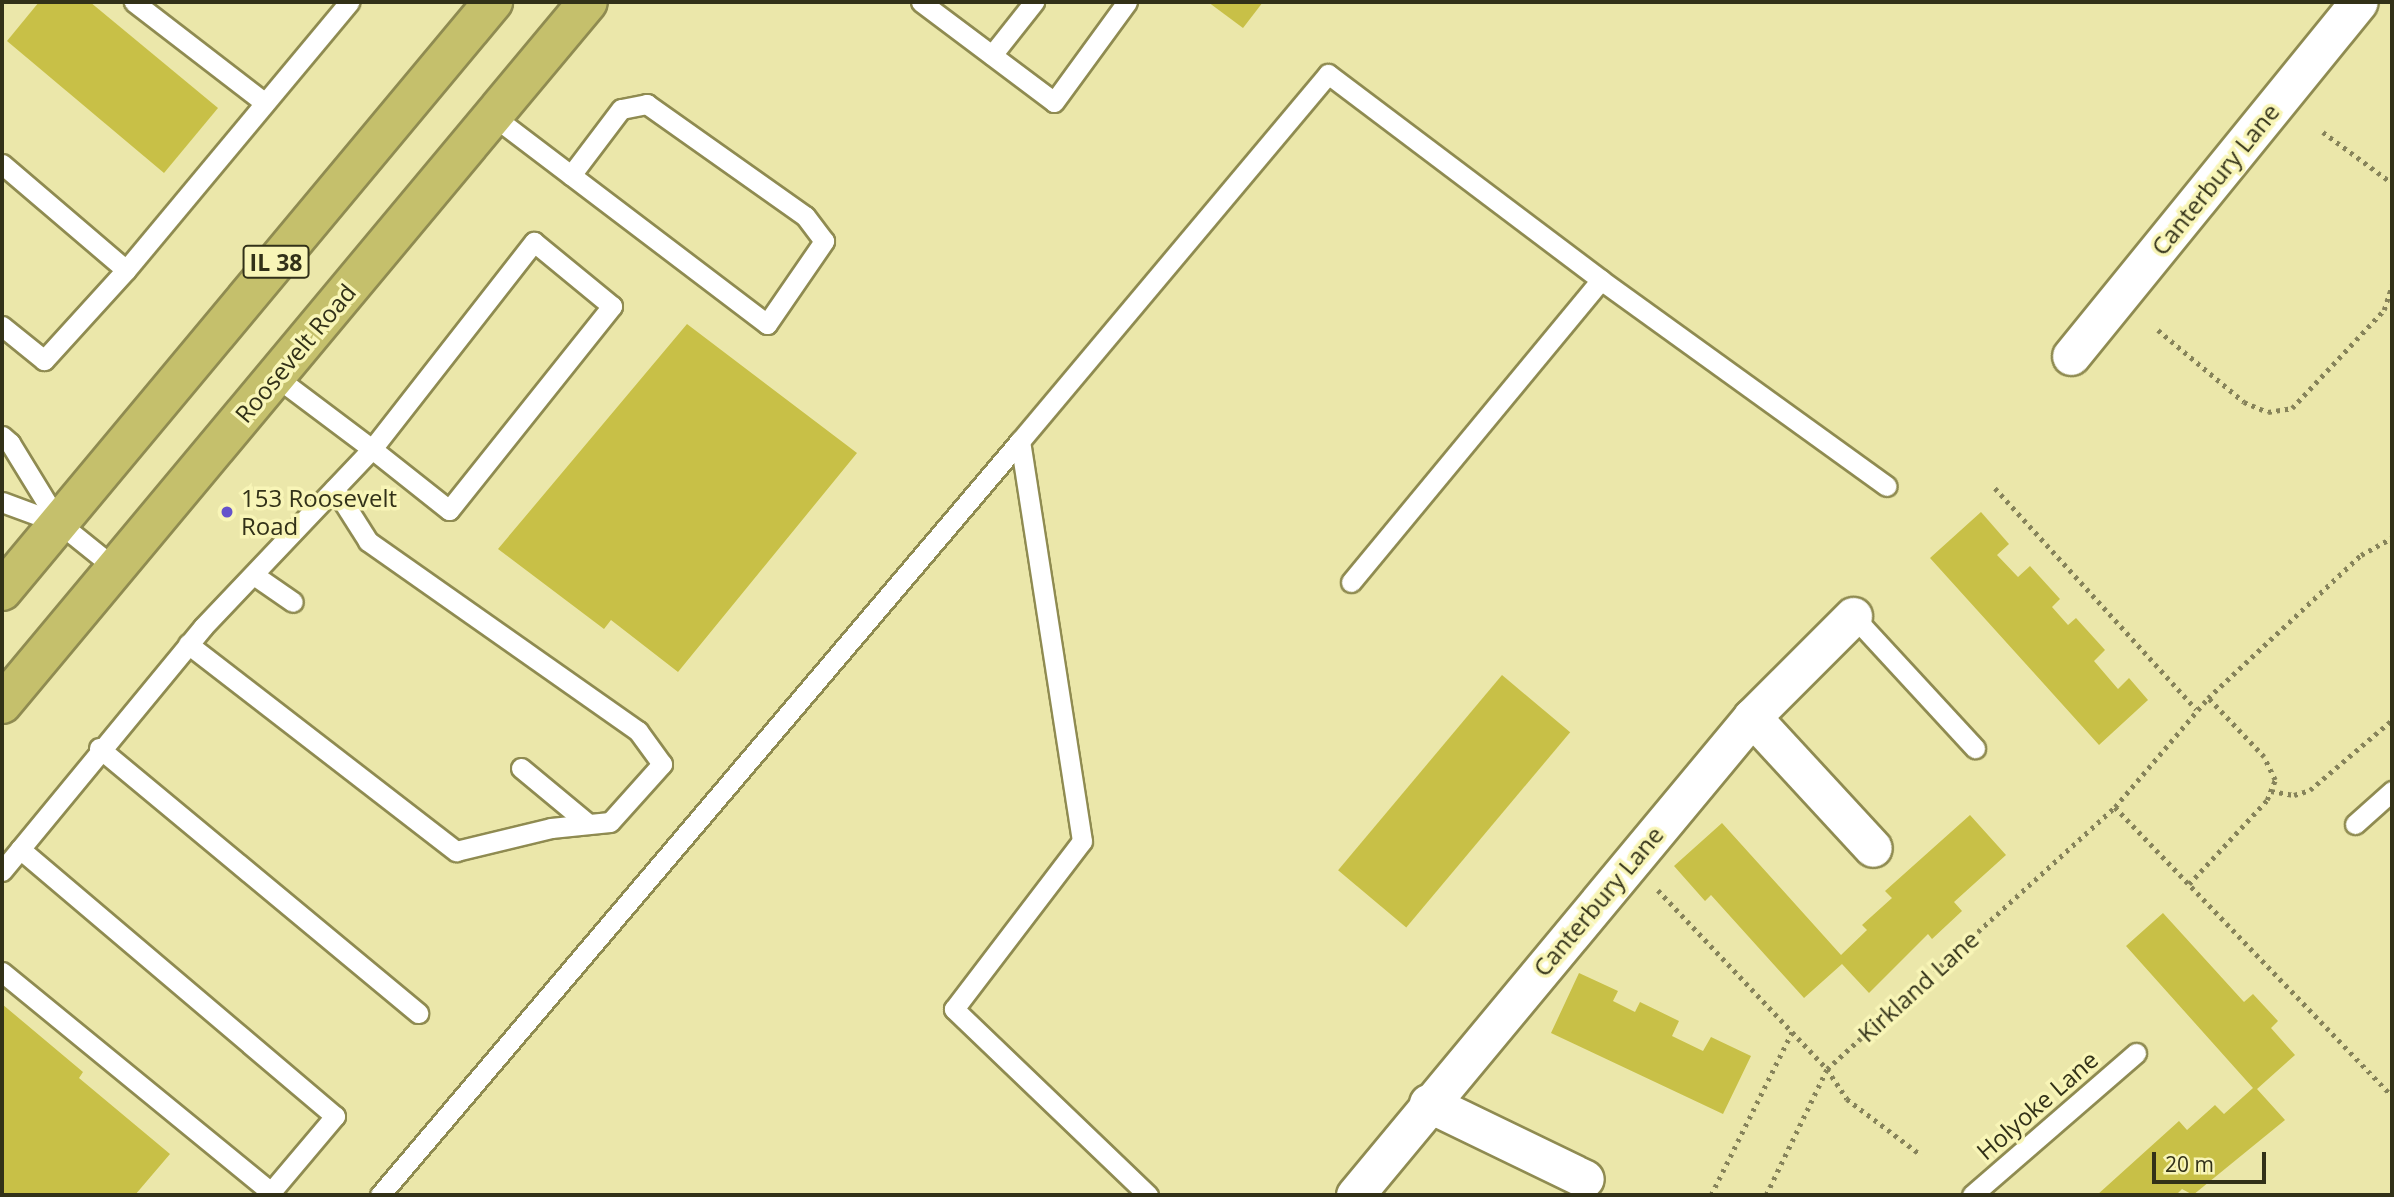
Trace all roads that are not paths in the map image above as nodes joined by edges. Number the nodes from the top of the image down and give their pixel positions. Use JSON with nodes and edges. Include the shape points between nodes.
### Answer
{"nodes":[{"id":1,"x":134,"y":2,"type":"edge"},
{"id":2,"x":349,"y":2,"type":"edge"},
{"id":3,"x":493,"y":2,"type":"edge"},
{"id":4,"x":588,"y":2,"type":"edge"},
{"id":5,"x":921,"y":2,"type":"edge"},
{"id":6,"x":1034,"y":2,"type":"edge"},
{"id":7,"x":1127,"y":2,"type":"edge"},
{"id":8,"x":2359,"y":2,"type":"edge"},
{"id":9,"x":992,"y":55,"type":"junction"},
{"id":10,"x":265,"y":103,"type":"junction"},
{"id":11,"x":493,"y":116,"type":"junction"},
{"id":12,"x":2,"y":164,"type":"edge"},
{"id":13,"x":571,"y":175,"type":"junction"},
{"id":14,"x":126,"y":270,"type":"junction"},
{"id":15,"x":1601,"y":280,"type":"junction"},
{"id":16,"x":2,"y":326,"type":"edge"},
{"id":17,"x":2071,"y":356,"type":"dead end"},
{"id":18,"x":276,"y":377,"type":"junction"},
{"id":19,"x":2,"y":436,"type":"edge"},
{"id":20,"x":1020,"y":442,"type":"junction"},
{"id":21,"x":372,"y":449,"type":"junction"},
{"id":22,"x":1887,"y":486,"type":"dead end"},
{"id":23,"x":335,"y":489,"type":"junction"},
{"id":24,"x":2,"y":502,"type":"edge"},
{"id":25,"x":59,"y":523,"type":"junction"},
{"id":26,"x":115,"y":568,"type":"junction"},
{"id":27,"x":254,"y":575,"type":"junction"},
{"id":28,"x":1351,"y":582,"type":"dead end"},
{"id":29,"x":2,"y":591,"type":"edge"},
{"id":30,"x":293,"y":602,"type":"dead end"},
{"id":31,"x":1853,"y":615,"type":"joint"},
{"id":32,"x":188,"y":644,"type":"junction"},
{"id":33,"x":2,"y":704,"type":"edge"},
{"id":34,"x":1752,"y":717,"type":"junction"},
{"id":35,"x":99,"y":748,"type":"junction"},
{"id":36,"x":1975,"y":748,"type":"dead end"},
{"id":37,"x":521,"y":768,"type":"dead end"},
{"id":38,"x":2392,"y":791,"type":"edge"},
{"id":39,"x":586,"y":822,"type":"junction"},
{"id":40,"x":2355,"y":824,"type":"dead end"},
{"id":41,"x":1873,"y":848,"type":"dead end"},
{"id":42,"x":20,"y":849,"type":"junction"},
{"id":43,"x":2,"y":871,"type":"edge"},
{"id":44,"x":2,"y":972,"type":"edge"},
{"id":45,"x":418,"y":1013,"type":"dead end"},
{"id":46,"x":2136,"y":1052,"type":"dead end"},
{"id":47,"x":1429,"y":1103,"type":"junction"},
{"id":48,"x":1585,"y":1179,"type":"dead end"},
{"id":49,"x":270,"y":1194,"type":"edge"},
{"id":50,"x":380,"y":1195,"type":"edge"},
{"id":51,"x":1149,"y":1195,"type":"edge"},
{"id":52,"x":1355,"y":1195,"type":"edge"},
{"id":53,"x":1973,"y":1195,"type":"edge"}],
"edges":[{"from":1,"to":10,"type":"lane"},
{"from":2,"to":10,"type":"lane"},
{"from":3,"to":25,"type":"main road","number":"IL 38"},
{"from":4,"to":11,"type":"main road","name":"Roosevelt Road","number":"IL 38"},
{"from":5,"to":9,"type":"lane"},
{"from":6,"to":9,"type":"lane"},
{"from":7,"to":9,"type":"lane","via":[[1054,102]]},
{"from":8,"to":17,"type":"street","name":"Canterbury Lane"},
{"from":10,"to":14,"type":"lane"},
{"from":11,"to":13,"type":"lane"},
{"from":11,"to":18,"type":"main road","name":"Roosevelt Road","number":"IL 38"},
{"from":12,"to":14,"type":"lane"},
{"from":13,"to":13,"type":"lane","via":[[621,109],[647,104],[805,216],[824,241],[767,324]]},
{"from":14,"to":16,"type":"lane","via":[[44,360]]},
{"from":15,"to":20,"type":"lane","via":[[1328,74]]},
{"from":15,"to":22,"type":"lane"},
{"from":15,"to":28,"type":"lane"},
{"from":18,"to":21,"type":"lane"},
{"from":18,"to":26,"type":"main road","name":"Roosevelt Road","number":"IL 38"},
{"from":19,"to":25,"type":"lane"},
{"from":20,"to":50,"type":"lane"},
{"from":20,"to":51,"type":"lane","via":[[1082,841],[954,1009]]},
{"from":21,"to":21,"type":"lane","via":[[534,242],[612,306],[449,510]]},
{"from":21,"to":23,"type":"lane"},
{"from":23,"to":27,"type":"lane"},
{"from":23,"to":39,"type":"lane","via":[[368,541],[638,731],[662,764],[610,822]]},
{"from":24,"to":25,"type":"lane"},
{"from":25,"to":26,"type":"lane"},
{"from":25,"to":29,"type":"main road","number":"IL 38"},
{"from":26,"to":33,"type":"main road","name":"Roosevelt Road","number":"IL 38"},
{"from":27,"to":30,"type":"lane"},
{"from":27,"to":32,"type":"lane"},
{"from":31,"to":34,"type":"street","name":"Canterbury Lane"},
{"from":31,"to":36,"type":"lane"},
{"from":32,"to":35,"type":"lane"},
{"from":32,"to":39,"type":"lane","via":[[456,851]]},
{"from":34,"to":41,"type":"street"},
{"from":34,"to":47,"type":"street","name":"Canterbury Lane"},
{"from":35,"to":42,"type":"lane"},
{"from":35,"to":45,"type":"lane"},
{"from":37,"to":39,"type":"lane"},
{"from":38,"to":40,"type":"lane"},
{"from":42,"to":43,"type":"lane"},
{"from":42,"to":49,"type":"lane","via":[[335,1116]]},
{"from":44,"to":49,"type":"lane"},
{"from":46,"to":53,"type":"lane","name":"Holyoke Lane"},
{"from":47,"to":48,"type":"street"},
{"from":47,"to":52,"type":"street","name":"Canterbury Lane"}]}
